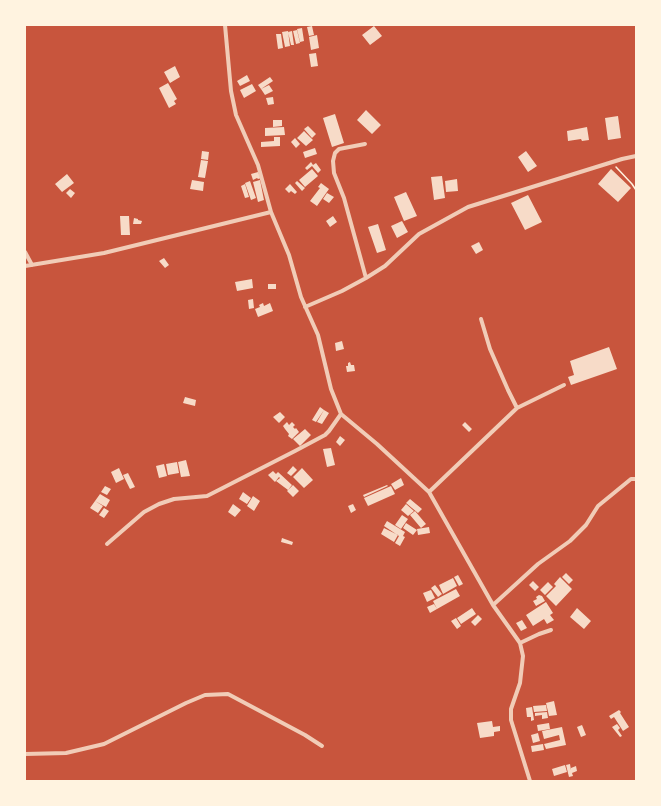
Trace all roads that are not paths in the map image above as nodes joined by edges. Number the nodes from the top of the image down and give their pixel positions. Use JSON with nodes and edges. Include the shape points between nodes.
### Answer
{"nodes":[{"id":1,"x":225,"y":25,"type":"edge"},
{"id":2,"x":365,"y":144,"type":"dead end"},
{"id":3,"x":636,"y":156,"type":"edge"},
{"id":4,"x":271,"y":212,"type":"junction"},
{"id":5,"x":25,"y":252,"type":"edge"},
{"id":6,"x":32,"y":265,"type":"junction"},
{"id":7,"x":25,"y":266,"type":"edge"},
{"id":8,"x":366,"y":278,"type":"junction"},
{"id":9,"x":305,"y":307,"type":"junction"},
{"id":10,"x":482,"y":319,"type":"dead end"},
{"id":11,"x":564,"y":386,"type":"dead end"},
{"id":12,"x":517,"y":408,"type":"junction"},
{"id":13,"x":341,"y":414,"type":"junction"},
{"id":14,"x":636,"y":479,"type":"edge"},
{"id":15,"x":429,"y":492,"type":"junction"},
{"id":16,"x":107,"y":544,"type":"dead end"},
{"id":17,"x":492,"y":605,"type":"junction"},
{"id":18,"x":551,"y":630,"type":"dead end"},
{"id":19,"x":520,"y":643,"type":"junction"},
{"id":20,"x":322,"y":746,"type":"dead end"},
{"id":21,"x":25,"y":754,"type":"edge"},
{"id":22,"x":530,"y":781,"type":"edge"}],
"edges":[{"from":1,"to":4,"type":"street","via":[[231,91],[236,115],[258,165]]},
{"from":2,"to":8,"type":"street","via":[[339,149],[333,161],[334,173],[344,198]]},
{"from":3,"to":8,"type":"street","via":[[468,207],[419,234],[385,266]]},
{"from":4,"to":6,"type":"street","via":[[104,253]]},
{"from":4,"to":9,"type":"street","via":[[289,255]]},
{"from":5,"to":6,"type":"street"},
{"from":6,"to":7,"type":"street"},
{"from":8,"to":9,"type":"street"},
{"from":9,"to":13,"type":"street","via":[[318,335],[331,389]]},
{"from":10,"to":12,"type":"street","via":[[490,349]]},
{"from":11,"to":12,"type":"street"},
{"from":12,"to":15,"type":"street"},
{"from":13,"to":15,"type":"street"},
{"from":13,"to":16,"type":"street","via":[[324,435],[295,452],[207,496],[174,499],[159,504],[144,512]]},
{"from":14,"to":17,"type":"street","via":[[631,479],[598,506],[586,525],[570,541],[538,564]]},
{"from":15,"to":17,"type":"street"},
{"from":17,"to":19,"type":"street"},
{"from":18,"to":19,"type":"street"},
{"from":19,"to":22,"type":"street","via":[[523,656],[520,683],[511,709],[511,720]]},
{"from":20,"to":21,"type":"street","via":[[228,694],[205,696],[186,703],[104,744],[66,753]]}]}
